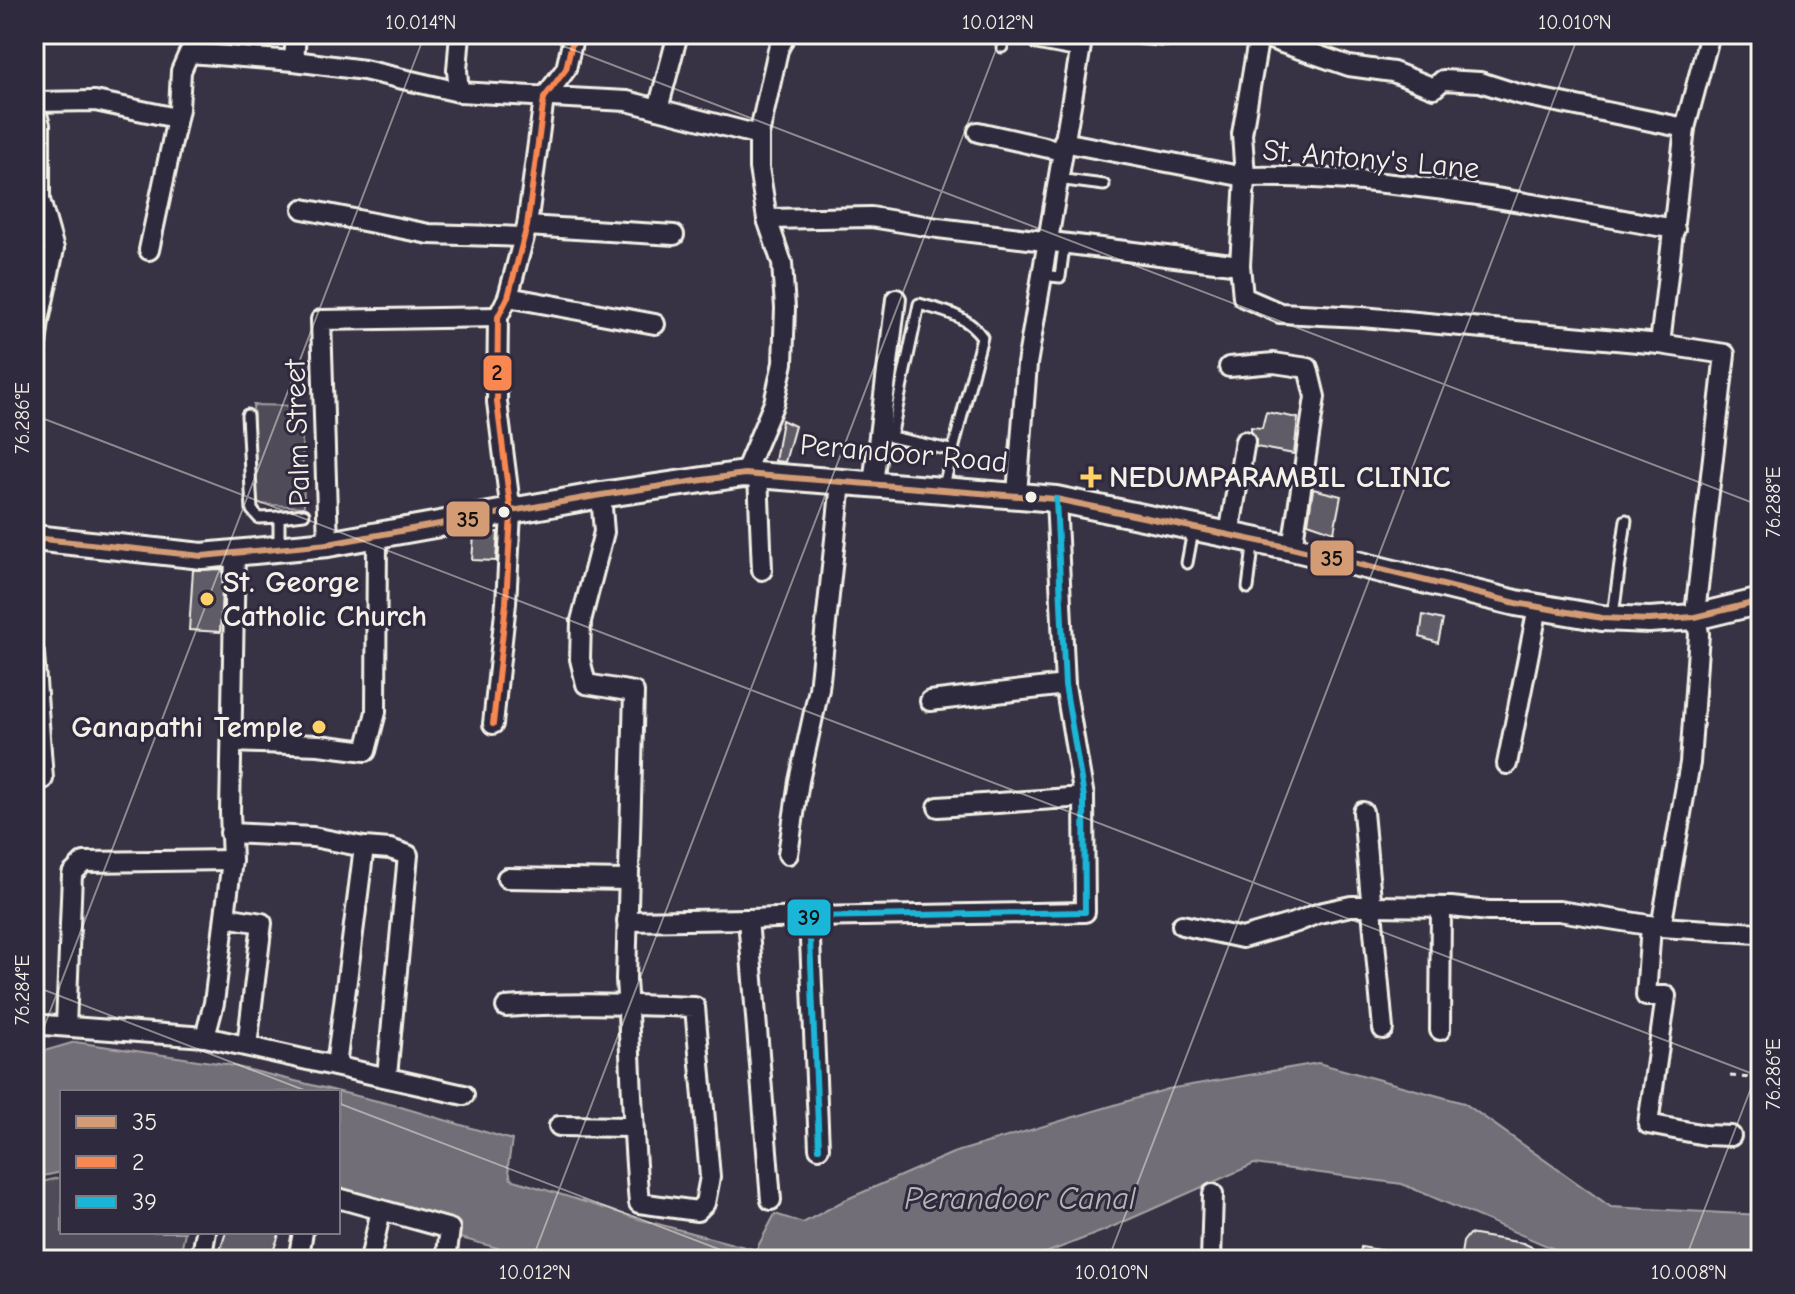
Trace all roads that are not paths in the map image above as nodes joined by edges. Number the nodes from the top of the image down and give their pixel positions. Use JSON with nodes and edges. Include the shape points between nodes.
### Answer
{"nodes":[{"id":1,"x":296,"y":34,"type":"edge"},
{"id":2,"x":460,"y":34,"type":"edge"},
{"id":3,"x":574,"y":34,"type":"edge"},
{"id":4,"x":678,"y":34,"type":"edge"},
{"id":5,"x":786,"y":34,"type":"edge"},
{"id":6,"x":1004,"y":34,"type":"edge"},
{"id":7,"x":1141,"y":34,"type":"edge"},
{"id":8,"x":1710,"y":34,"type":"edge"},
{"id":9,"x":1166,"y":36,"type":"dead end"},
{"id":10,"x":1081,"y":43,"type":"edge"},
{"id":11,"x":1036,"y":44,"type":"dead end"},
{"id":12,"x":1002,"y":47,"type":"dead end"},
{"id":13,"x":294,"y":61,"type":"junction"},
{"id":14,"x":459,"y":92,"type":"junction"},
{"id":15,"x":544,"y":98,"type":"junction"},
{"id":16,"x":35,"y":109,"type":"edge"},
{"id":17,"x":658,"y":109,"type":"junction"},
{"id":18,"x":176,"y":118,"type":"junction"},
{"id":19,"x":1685,"y":128,"type":"junction"},
{"id":20,"x":978,"y":132,"type":"dead end"},
{"id":21,"x":759,"y":135,"type":"junction"},
{"id":22,"x":1063,"y":146,"type":"junction"},
{"id":23,"x":1245,"y":177,"type":"junction"},
{"id":24,"x":1057,"y":179,"type":"junction"},
{"id":25,"x":1104,"y":185,"type":"dead end"},
{"id":26,"x":303,"y":209,"type":"dead end"},
{"id":27,"x":767,"y":219,"type":"junction"},
{"id":28,"x":1675,"y":229,"type":"junction"},
{"id":29,"x":526,"y":232,"type":"junction"},
{"id":30,"x":674,"y":235,"type":"dead end"},
{"id":31,"x":1047,"y":241,"type":"junction"},
{"id":32,"x":149,"y":250,"type":"dead end"},
{"id":33,"x":1063,"y":254,"type":"dead end"},
{"id":34,"x":1240,"y":265,"type":"junction"},
{"id":35,"x":1041,"y":275,"type":"junction"},
{"id":36,"x":508,"y":297,"type":"junction"},
{"id":37,"x":896,"y":299,"type":"dead end"},
{"id":38,"x":498,"y":317,"type":"junction"},
{"id":39,"x":36,"y":321,"type":"edge"},
{"id":40,"x":655,"y":324,"type":"dead end"},
{"id":41,"x":1660,"y":344,"type":"junction"},
{"id":42,"x":34,"y":361,"type":"edge"},
{"id":43,"x":1229,"y":367,"type":"dead end"},
{"id":44,"x":247,"y":415,"type":"dead end"},
{"id":45,"x":1245,"y":441,"type":"dead end"},
{"id":46,"x":954,"y":451,"type":"junction"},
{"id":47,"x":751,"y":474,"type":"junction"},
{"id":48,"x":841,"y":483,"type":"junction"},
{"id":49,"x":873,"y":484,"type":"junction"},
{"id":50,"x":943,"y":489,"type":"junction"},
{"id":51,"x":1017,"y":494,"type":"junction"},
{"id":52,"x":601,"y":495,"type":"junction"},
{"id":53,"x":1056,"y":499,"type":"junction"},
{"id":54,"x":511,"y":513,"type":"junction"},
{"id":55,"x":304,"y":514,"type":"dead end"},
{"id":56,"x":279,"y":517,"type":"junction"},
{"id":57,"x":1626,"y":520,"type":"dead end"},
{"id":58,"x":1194,"y":527,"type":"junction"},
{"id":59,"x":377,"y":533,"type":"junction"},
{"id":60,"x":1229,"y":535,"type":"junction"},
{"id":61,"x":34,"y":538,"type":"edge"},
{"id":62,"x":328,"y":544,"type":"junction"},
{"id":63,"x":279,"y":548,"type":"junction"},
{"id":64,"x":1292,"y":548,"type":"junction"},
{"id":65,"x":235,"y":553,"type":"junction"},
{"id":66,"x":1187,"y":563,"type":"dead end"},
{"id":67,"x":762,"y":570,"type":"dead end"},
{"id":68,"x":1248,"y":588,"type":"dead end"},
{"id":69,"x":1761,"y":601,"type":"edge"},
{"id":70,"x":1538,"y":607,"type":"junction"},
{"id":71,"x":1695,"y":617,"type":"junction"},
{"id":72,"x":1613,"y":618,"type":"junction"},
{"id":73,"x":34,"y":653,"type":"edge"},
{"id":74,"x":1065,"y":685,"type":"junction"},
{"id":75,"x":930,"y":701,"type":"dead end"},
{"id":76,"x":493,"y":724,"type":"dead end"},
{"id":77,"x":232,"y":742,"type":"junction"},
{"id":78,"x":1507,"y":764,"type":"dead end"},
{"id":79,"x":34,"y":778,"type":"edge"},
{"id":80,"x":1084,"y":797,"type":"junction"},
{"id":81,"x":938,"y":807,"type":"dead end"},
{"id":82,"x":1363,"y":812,"type":"dead end"},
{"id":83,"x":230,"y":833,"type":"junction"},
{"id":84,"x":364,"y":847,"type":"junction"},
{"id":85,"x":788,"y":854,"type":"dead end"},
{"id":86,"x":232,"y":860,"type":"junction"},
{"id":87,"x":507,"y":878,"type":"dead end"},
{"id":88,"x":628,"y":880,"type":"junction"},
{"id":89,"x":1372,"y":906,"type":"junction"},
{"id":90,"x":1441,"y":907,"type":"junction"},
{"id":91,"x":225,"y":917,"type":"junction"},
{"id":92,"x":809,"y":917,"type":"junction"},
{"id":93,"x":748,"y":919,"type":"junction"},
{"id":94,"x":627,"y":921,"type":"junction"},
{"id":95,"x":1182,"y":925,"type":"dead end"},
{"id":96,"x":1656,"y":926,"type":"junction"},
{"id":97,"x":1757,"y":933,"type":"dead end"},
{"id":98,"x":628,"y":1005,"type":"junction"},
{"id":99,"x":506,"y":1007,"type":"dead end"},
{"id":100,"x":66,"y":1026,"type":"junction"},
{"id":101,"x":1383,"y":1029,"type":"dead end"},
{"id":102,"x":34,"y":1030,"type":"edge"},
{"id":103,"x":1440,"y":1030,"type":"dead end"},
{"id":104,"x":205,"y":1037,"type":"junction"},
{"id":105,"x":247,"y":1046,"type":"junction"},
{"id":106,"x":336,"y":1066,"type":"junction"},
{"id":107,"x":387,"y":1076,"type":"junction"},
{"id":108,"x":464,"y":1095,"type":"dead end"},
{"id":109,"x":559,"y":1126,"type":"dead end"},
{"id":110,"x":632,"y":1127,"type":"junction"},
{"id":111,"x":1731,"y":1136,"type":"dead end"},
{"id":112,"x":819,"y":1148,"type":"dead end"},
{"id":113,"x":1213,"y":1194,"type":"dead end"},
{"id":114,"x":340,"y":1199,"type":"edge"},
{"id":115,"x":771,"y":1200,"type":"dead end"},
{"id":116,"x":381,"y":1210,"type":"junction"},
{"id":117,"x":206,"y":1234,"type":"edge"},
{"id":118,"x":303,"y":1234,"type":"edge"},
{"id":119,"x":201,"y":1260,"type":"edge"},
{"id":120,"x":298,"y":1260,"type":"edge"},
{"id":121,"x":370,"y":1260,"type":"edge"},
{"id":122,"x":446,"y":1260,"type":"edge"},
{"id":123,"x":1211,"y":1260,"type":"edge"}],
"edges":[{"from":1,"to":13,"type":"street"},
{"from":2,"to":14,"type":"street"},
{"from":3,"to":15,"type":"street","via":[[566,69]]},
{"from":4,"to":17,"type":"street"},
{"from":5,"to":21,"type":"street"},
{"from":6,"to":12,"type":"lane"},
{"from":7,"to":9,"type":"street"},
{"from":8,"to":19,"type":"street"},
{"from":10,"to":11,"type":"lane"},
{"from":10,"to":22,"type":"street"},
{"from":13,"to":14,"type":"street","via":[[364,70]]},
{"from":13,"to":18,"type":"street","via":[[189,53],[181,71]]},
{"from":14,"to":15,"type":"street"},
{"from":15,"to":17,"type":"street","via":[[627,101]]},
{"from":15,"to":29,"type":"street"},
{"from":16,"to":18,"type":"street","via":[[95,101]]},
{"from":16,"to":39,"type":"street","via":[[40,125],[40,200],[54,249]]},
{"from":17,"to":21,"type":"street"},
{"from":18,"to":32,"type":"street"},
{"from":19,"to":23,"type":"street","via":[[1480,82],[1443,80],[1434,88],[1259,35],[1242,134]]},
{"from":19,"to":28,"type":"street"},
{"from":20,"to":22,"type":"street","name":"St. Antony's Lane"},
{"from":21,"to":27,"type":"street"},
{"from":22,"to":23,"type":"street","name":"St. Antony's Lane"},
{"from":22,"to":24,"type":"street"},
{"from":23,"to":28,"type":"street","name":"St. Antony's Lane","via":[[1441,187]]},
{"from":23,"to":34,"type":"street"},
{"from":24,"to":25,"type":"lane"},
{"from":24,"to":31,"type":"street"},
{"from":26,"to":29,"type":"street","via":[[429,234]]},
{"from":27,"to":31,"type":"street","via":[[871,217]]},
{"from":27,"to":47,"type":"street","via":[[782,263],[783,363]]},
{"from":28,"to":41,"type":"street"},
{"from":29,"to":30,"type":"street"},
{"from":29,"to":36,"type":"street"},
{"from":31,"to":34,"type":"street"},
{"from":31,"to":35,"type":"street"},
{"from":33,"to":35,"type":"lane","via":[[1060,277]]},
{"from":34,"to":41,"type":"street","via":[[1243,297],[1280,313]]},
{"from":35,"to":51,"type":"street","via":[[1027,364]]},
{"from":36,"to":38,"type":"street"},
{"from":36,"to":40,"type":"street"},
{"from":37,"to":49,"type":"street"},
{"from":38,"to":54,"type":"street","via":[[497,402]]},
{"from":38,"to":62,"type":"street","name":"Palm Street","via":[[321,320]]},
{"from":39,"to":42,"type":"street"},
{"from":41,"to":71,"type":"street","via":[[1725,354]]},
{"from":43,"to":64,"type":"street","via":[[1274,363],[1308,368],[1315,397]]},
{"from":44,"to":56,"type":"lane","via":[[252,510],[259,518]]},
{"from":45,"to":60,"type":"street"},
{"from":46,"to":46,"type":"lane","via":[[982,337],[954,314],[919,304],[891,437]]},
{"from":46,"to":50,"type":"lane"},
{"from":47,"to":48,"type":"main road","name":"Perandoor Road"},
{"from":47,"to":52,"type":"main road","name":"Perandoor Road"},
{"from":47,"to":67,"type":"street"},
{"from":48,"to":49,"type":"main road","name":"Perandoor Road"},
{"from":48,"to":85,"type":"street","via":[[819,689]]},
{"from":49,"to":50,"type":"main road","name":"Perandoor Road"},
{"from":50,"to":51,"type":"main road","name":"Perandoor Road"},
{"from":51,"to":53,"type":"main road","name":"Perandoor Road"},
{"from":52,"to":54,"type":"main road","name":"Perandoor Road"},
{"from":52,"to":88,"type":"street","via":[[604,532],[581,621],[580,659],[586,684],[634,692]]},
{"from":53,"to":58,"type":"main road","name":"Perandoor Road"},
{"from":53,"to":74,"type":"street"},
{"from":54,"to":59,"type":"main road","name":"Perandoor Road"},
{"from":54,"to":76,"type":"street"},
{"from":55,"to":56,"type":"lane"},
{"from":56,"to":63,"type":"lane"},
{"from":57,"to":72,"type":"lane"},
{"from":58,"to":60,"type":"main road","name":"Perandoor Road"},
{"from":58,"to":66,"type":"lane"},
{"from":59,"to":62,"type":"main road","name":"Perandoor Road"},
{"from":59,"to":77,"type":"street","via":[[376,712],[366,751]]},
{"from":60,"to":64,"type":"main road","name":"Perandoor Road"},
{"from":60,"to":68,"type":"lane","via":[[1228,543],[1253,547]]},
{"from":61,"to":65,"type":"main road","name":"Perandoor Road","via":[[202,556]]},
{"from":62,"to":63,"type":"main road","name":"Perandoor Road"},
{"from":63,"to":65,"type":"main road","name":"Perandoor Road"},
{"from":64,"to":70,"type":"main road","name":"Perandoor Road"},
{"from":65,"to":77,"type":"street"},
{"from":69,"to":71,"type":"main road","name":"Perandoor Road"},
{"from":70,"to":72,"type":"main road","name":"Perandoor Road"},
{"from":70,"to":78,"type":"street"},
{"from":71,"to":72,"type":"main road","name":"Perandoor Road"},
{"from":71,"to":96,"type":"street","via":[[1699,634],[1690,763]]},
{"from":73,"to":79,"type":"street","via":[[43,779]]},
{"from":74,"to":75,"type":"street"},
{"from":74,"to":80,"type":"street"},
{"from":77,"to":83,"type":"street"},
{"from":80,"to":81,"type":"street"},
{"from":80,"to":92,"type":"street","via":[[1085,912]]},
{"from":82,"to":89,"type":"street"},
{"from":83,"to":84,"type":"street","via":[[313,837]]},
{"from":83,"to":86,"type":"street"},
{"from":84,"to":106,"type":"street"},
{"from":84,"to":107,"type":"street","via":[[408,855]]},
{"from":86,"to":91,"type":"street"},
{"from":86,"to":100,"type":"street","via":[[84,862],[72,874]]},
{"from":87,"to":88,"type":"street"},
{"from":88,"to":94,"type":"street"},
{"from":89,"to":90,"type":"street"},
{"from":89,"to":95,"type":"street","via":[[1319,913],[1242,938]]},
{"from":89,"to":101,"type":"street"},
{"from":90,"to":96,"type":"street","via":[[1559,911]]},
{"from":90,"to":103,"type":"street"},
{"from":91,"to":104,"type":"street"},
{"from":91,"to":105,"type":"street","via":[[262,923]]},
{"from":92,"to":93,"type":"street"},
{"from":92,"to":112,"type":"street"},
{"from":93,"to":94,"type":"street"},
{"from":93,"to":115,"type":"street"},
{"from":94,"to":98,"type":"street"},
{"from":96,"to":97,"type":"street"},
{"from":96,"to":111,"type":"street","via":[[1646,996],[1666,996],[1648,1124]]},
{"from":98,"to":99,"type":"street"},
{"from":98,"to":110,"type":"street"},
{"from":98,"to":110,"type":"street","via":[[695,1007],[710,1177],[705,1203],[697,1211],[639,1203]]},
{"from":100,"to":102,"type":"street"},
{"from":100,"to":104,"type":"street"},
{"from":104,"to":105,"type":"street"},
{"from":105,"to":106,"type":"street"},
{"from":106,"to":107,"type":"street"},
{"from":107,"to":108,"type":"street"},
{"from":109,"to":110,"type":"street"},
{"from":113,"to":123,"type":"street"},
{"from":114,"to":116,"type":"street"},
{"from":116,"to":121,"type":"street"},
{"from":116,"to":122,"type":"street","via":[[450,1229]]},
{"from":117,"to":119,"type":"street"},
{"from":118,"to":120,"type":"street"}]}
